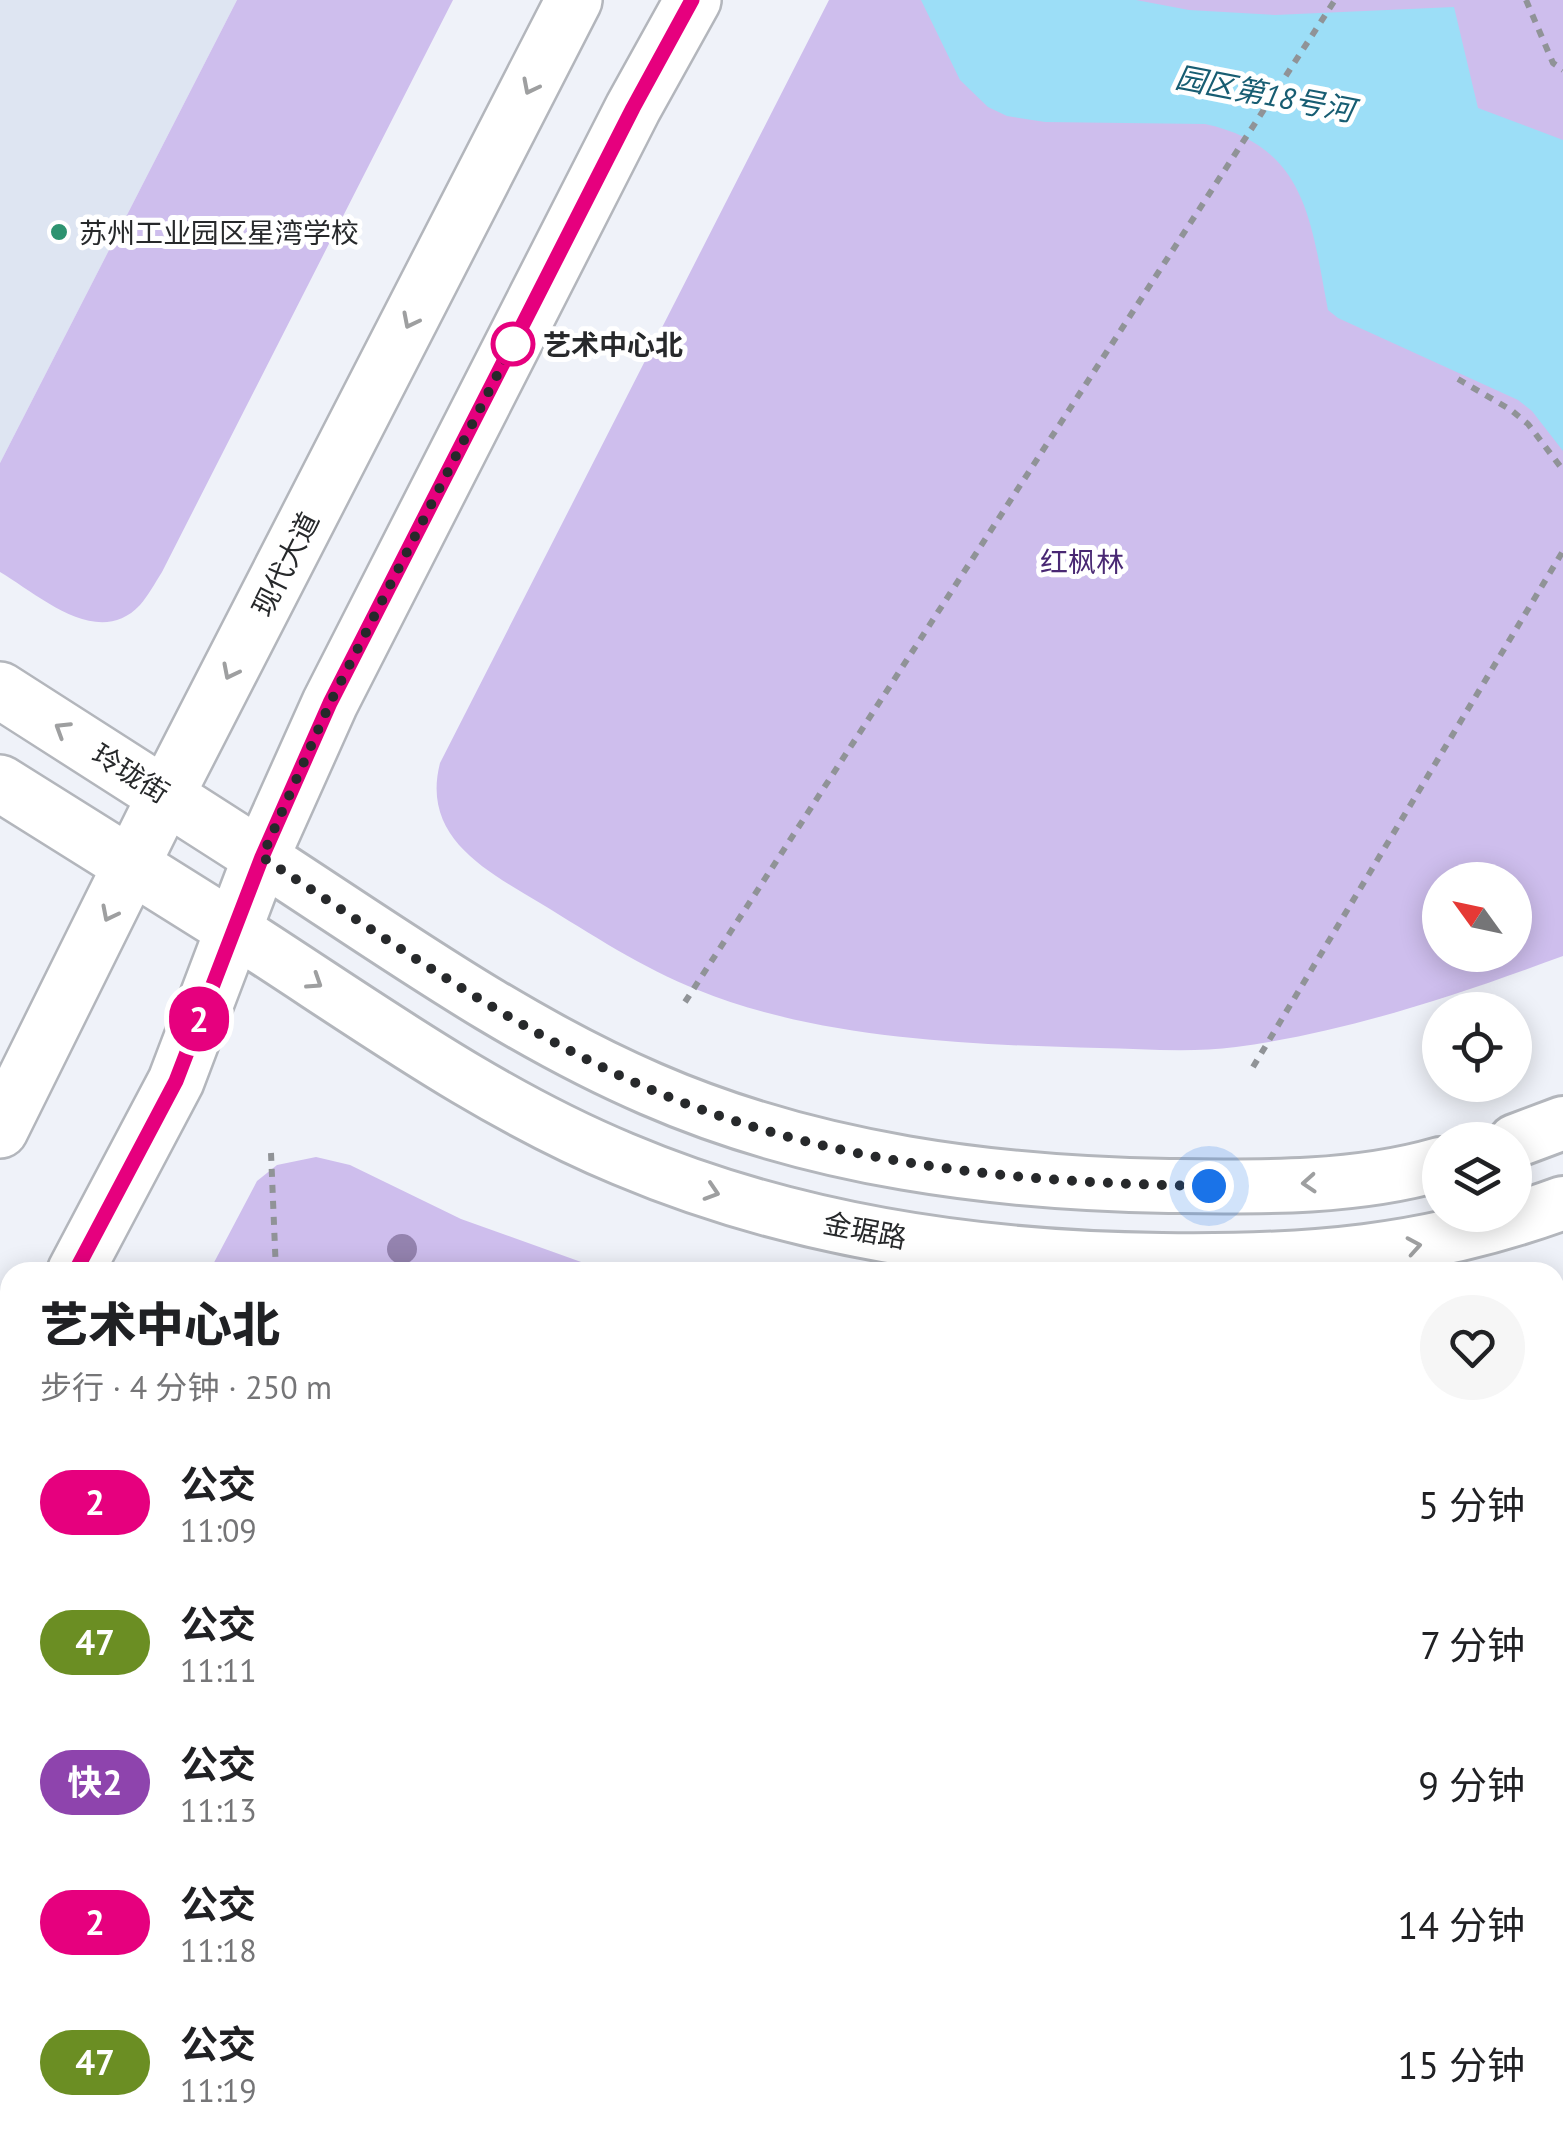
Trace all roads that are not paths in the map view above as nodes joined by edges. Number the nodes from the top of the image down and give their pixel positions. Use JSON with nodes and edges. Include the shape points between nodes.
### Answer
{"nodes":[{"id":1,"x":574,"y":0,"type":"edge"},
{"id":2,"x":693,"y":0,"type":"edge"},
{"id":3,"x":0,"y":690,"type":"edge"},
{"id":4,"x":0,"y":783,"type":"edge"},
{"id":5,"x":166,"y":794,"type":"junction"},
{"id":6,"x":262,"y":857,"type":"junction"},
{"id":7,"x":134,"y":864,"type":"junction"},
{"id":8,"x":233,"y":929,"type":"junction"},
{"id":9,"x":1563,"y":1123,"type":"edge"},
{"id":10,"x":0,"y":1130,"type":"edge"},
{"id":11,"x":1532,"y":1135,"type":"edge"},
{"id":12,"x":1422,"y":1168,"type":"edge"},
{"id":13,"x":1563,"y":1203,"type":"edge"},
{"id":14,"x":80,"y":1262,"type":"edge"}],
"edges":[{"from":1,"to":5,"type":"main road","name":"现代大道","one_way":true},
{"from":2,"to":6,"type":"main road","via":[[330,703]]},
{"from":5,"to":3,"type":"main road","name":"玲珑街","one_way":true},
{"from":4,"to":7,"type":"main road"},
{"from":5,"to":6,"type":"main road","name":"玲珑街"},
{"from":5,"to":7,"type":"main road","name":"现代大道"},
{"from":6,"to":8,"type":"main road"},
{"from":12,"to":6,"type":"main road","one_way":true,"via":[[1310,1183],[1088,1184],[967,1172],[799,1140],[650,1089],[552,1040]]},
{"from":7,"to":8,"type":"main road"},
{"from":7,"to":10,"type":"main road","name":"现代大道","one_way":true},
{"from":8,"to":13,"type":"main road","name":"金琚路","one_way":true,"via":[[446,1066],[558,1129],[673,1179],[847,1228],[1026,1256],[1299,1259],[1447,1240]]},
{"from":8,"to":14,"type":"main road","via":[[176,1081]]},
{"from":9,"to":11,"type":"main road"}]}
